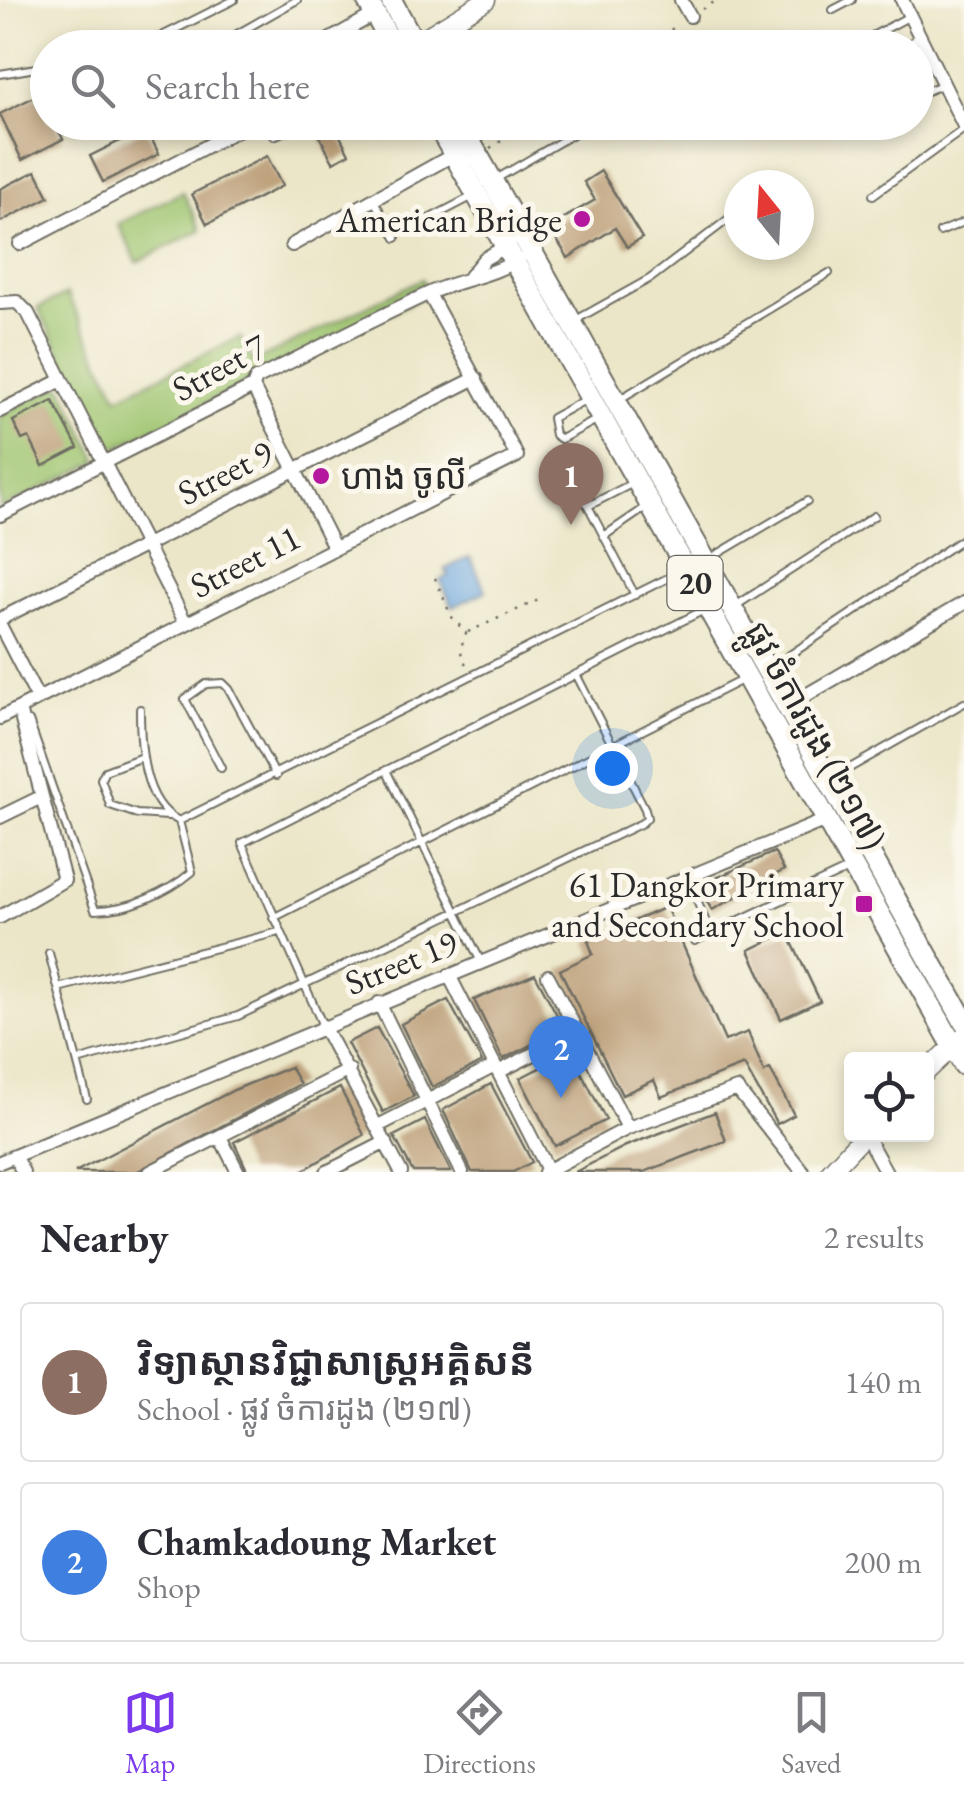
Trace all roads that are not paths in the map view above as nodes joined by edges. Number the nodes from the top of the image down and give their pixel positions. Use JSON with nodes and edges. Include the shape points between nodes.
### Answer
{"nodes":[{"id":1,"x":234,"y":0,"type":"edge"},
{"id":2,"x":298,"y":0,"type":"edge"},
{"id":3,"x":486,"y":0,"type":"edge"},
{"id":4,"x":681,"y":0,"type":"edge"},
{"id":5,"x":852,"y":0,"type":"edge"},
{"id":6,"x":902,"y":0,"type":"edge"},
{"id":7,"x":378,"y":5,"type":"edge"},
{"id":8,"x":832,"y":10,"type":"dead end"},
{"id":9,"x":690,"y":16,"type":"dead end"},
{"id":10,"x":910,"y":16,"type":"junction"},
{"id":11,"x":174,"y":30,"type":"edge"},
{"id":12,"x":244,"y":30,"type":"edge"},
{"id":13,"x":341,"y":30,"type":"edge"},
{"id":14,"x":397,"y":30,"type":"edge"},
{"id":15,"x":445,"y":30,"type":"edge"},
{"id":16,"x":884,"y":30,"type":"edge"},
{"id":17,"x":917,"y":30,"type":"edge"},
{"id":18,"x":934,"y":65,"type":"edge"},
{"id":19,"x":30,"y":69,"type":"edge"},
{"id":20,"x":0,"y":74,"type":"edge"},
{"id":21,"x":944,"y":85,"type":"junction"},
{"id":22,"x":934,"y":89,"type":"edge"},
{"id":23,"x":959,"y":102,"type":"edge"},
{"id":24,"x":964,"y":128,"type":"edge"},
{"id":25,"x":219,"y":140,"type":"edge"},
{"id":26,"x":456,"y":140,"type":"edge"},
{"id":27,"x":465,"y":140,"type":"edge"},
{"id":28,"x":564,"y":140,"type":"edge"},
{"id":29,"x":468,"y":151,"type":"junction"},
{"id":30,"x":484,"y":188,"type":"junction"},
{"id":31,"x":873,"y":195,"type":"dead end"},
{"id":32,"x":374,"y":200,"type":"junction"},
{"id":33,"x":724,"y":222,"type":"edge"},
{"id":34,"x":964,"y":222,"type":"edge"},
{"id":35,"x":421,"y":223,"type":"dead end"},
{"id":36,"x":940,"y":232,"type":"dead end"},
{"id":37,"x":396,"y":238,"type":"dead end"},
{"id":38,"x":20,"y":244,"type":"dead end"},
{"id":39,"x":292,"y":245,"type":"dead end"},
{"id":40,"x":519,"y":249,"type":"junction"},
{"id":41,"x":829,"y":272,"type":"dead end"},
{"id":42,"x":430,"y":294,"type":"junction"},
{"id":43,"x":0,"y":303,"type":"edge"},
{"id":44,"x":572,"y":322,"type":"junction"},
{"id":45,"x":476,"y":378,"type":"junction"},
{"id":46,"x":62,"y":380,"type":"junction"},
{"id":47,"x":253,"y":387,"type":"junction"},
{"id":48,"x":590,"y":397,"type":"junction"},
{"id":49,"x":616,"y":401,"type":"junction"},
{"id":50,"x":0,"y":410,"type":"edge"},
{"id":51,"x":602,"y":418,"type":"junction"},
{"id":52,"x":104,"y":462,"type":"junction"},
{"id":53,"x":565,"y":466,"type":"dead end"},
{"id":54,"x":295,"y":470,"type":"junction"},
{"id":55,"x":637,"y":481,"type":"junction"},
{"id":56,"x":807,"y":501,"type":"dead end"},
{"id":57,"x":650,"y":505,"type":"junction"},
{"id":58,"x":588,"y":506,"type":"junction"},
{"id":59,"x":0,"y":515,"type":"edge"},
{"id":60,"x":874,"y":516,"type":"dead end"},
{"id":61,"x":604,"y":536,"type":"junction"},
{"id":62,"x":964,"y":538,"type":"edge"},
{"id":63,"x":146,"y":546,"type":"junction"},
{"id":64,"x":336,"y":548,"type":"junction"},
{"id":65,"x":696,"y":565,"type":"junction"},
{"id":66,"x":635,"y":595,"type":"junction"},
{"id":67,"x":964,"y":603,"type":"edge"},
{"id":68,"x":708,"y":608,"type":"junction"},
{"id":69,"x":732,"y":609,"type":"junction"},
{"id":70,"x":0,"y":622,"type":"edge"},
{"id":71,"x":186,"y":624,"type":"junction"},
{"id":72,"x":576,"y":674,"type":"junction"},
{"id":73,"x":757,"y":674,"type":"junction"},
{"id":74,"x":38,"y":699,"type":"junction"},
{"id":75,"x":964,"y":703,"type":"edge"},
{"id":76,"x":140,"y":708,"type":"dead end"},
{"id":77,"x":19,"y":709,"type":"junction"},
{"id":78,"x":778,"y":712,"type":"junction"},
{"id":79,"x":0,"y":718,"type":"edge"},
{"id":80,"x":29,"y":721,"type":"dead end"},
{"id":81,"x":613,"y":746,"type":"junction"},
{"id":82,"x":142,"y":757,"type":"junction"},
{"id":83,"x":220,"y":768,"type":"dead end"},
{"id":84,"x":386,"y":770,"type":"junction"},
{"id":85,"x":276,"y":776,"type":"junction"},
{"id":86,"x":828,"y":780,"type":"junction"},
{"id":87,"x":41,"y":796,"type":"junction"},
{"id":88,"x":168,"y":816,"type":"junction"},
{"id":89,"x":0,"y":817,"type":"edge"},
{"id":90,"x":826,"y":820,"type":"junction"},
{"id":91,"x":179,"y":821,"type":"junction"},
{"id":92,"x":422,"y":843,"type":"junction"},
{"id":93,"x":852,"y":866,"type":"junction"},
{"id":94,"x":687,"y":877,"type":"junction"},
{"id":95,"x":456,"y":912,"type":"junction"},
{"id":96,"x":0,"y":916,"type":"edge"},
{"id":97,"x":272,"y":918,"type":"junction"},
{"id":98,"x":279,"y":932,"type":"junction"},
{"id":99,"x":711,"y":934,"type":"junction"},
{"id":100,"x":696,"y":941,"type":"dead end"},
{"id":101,"x":49,"y":953,"type":"dead end"},
{"id":102,"x":481,"y":962,"type":"junction"},
{"id":103,"x":448,"y":975,"type":"junction"},
{"id":104,"x":548,"y":976,"type":"dead end"},
{"id":105,"x":304,"y":987,"type":"junction"},
{"id":106,"x":58,"y":988,"type":"junction"},
{"id":107,"x":379,"y":1003,"type":"junction"},
{"id":108,"x":964,"y":1022,"type":"edge"},
{"id":109,"x":322,"y":1026,"type":"junction"},
{"id":110,"x":578,"y":1032,"type":"junction"},
{"id":111,"x":958,"y":1041,"type":"edge"},
{"id":112,"x":77,"y":1061,"type":"junction"},
{"id":113,"x":934,"y":1064,"type":"edge"},
{"id":114,"x":964,"y":1065,"type":"edge"},
{"id":115,"x":497,"y":1069,"type":"junction"},
{"id":116,"x":349,"y":1070,"type":"junction"},
{"id":117,"x":87,"y":1099,"type":"dead end"},
{"id":118,"x":427,"y":1101,"type":"junction"},
{"id":119,"x":378,"y":1126,"type":"junction"},
{"id":120,"x":628,"y":1128,"type":"junction"},
{"id":121,"x":220,"y":1136,"type":"junction"},
{"id":122,"x":386,"y":1142,"type":"junction"},
{"id":123,"x":858,"y":1142,"type":"edge"},
{"id":124,"x":869,"y":1142,"type":"edge"},
{"id":125,"x":14,"y":1156,"type":"junction"},
{"id":126,"x":0,"y":1162,"type":"edge"},
{"id":127,"x":22,"y":1172,"type":"edge"},
{"id":128,"x":150,"y":1172,"type":"edge"},
{"id":129,"x":238,"y":1172,"type":"edge"},
{"id":130,"x":326,"y":1172,"type":"edge"},
{"id":131,"x":401,"y":1172,"type":"edge"},
{"id":132,"x":462,"y":1172,"type":"edge"},
{"id":133,"x":548,"y":1172,"type":"edge"},
{"id":134,"x":803,"y":1172,"type":"edge"},
{"id":135,"x":830,"y":1172,"type":"edge"},
{"id":136,"x":886,"y":1172,"type":"edge"}],
"edges":[{"from":1,"to":11,"type":"lane"},
{"from":2,"to":12,"type":"lane"},
{"from":3,"to":15,"type":"main road"},
{"from":4,"to":9,"type":"street"},
{"from":5,"to":8,"type":"lane"},
{"from":6,"to":10,"type":"street"},
{"from":7,"to":13,"type":"street"},
{"from":7,"to":14,"type":"main road"},
{"from":10,"to":16,"type":"lane"},
{"from":10,"to":17,"type":"street"},
{"from":18,"to":21,"type":"street"},
{"from":19,"to":20,"type":"lane"},
{"from":21,"to":22,"type":"lane"},
{"from":21,"to":23,"type":"street"},
{"from":23,"to":24,"type":"street"},
{"from":24,"to":31,"type":"lane"},
{"from":25,"to":38,"type":"street"},
{"from":26,"to":29,"type":"main road","name":"ផ្លូវ ចំការដូង (២១៧)","number":"20"},
{"from":27,"to":29,"type":"main road","name":"ផ្លូវ ចំការដូង (២១៧)","number":"20"},
{"from":28,"to":30,"type":"lane"},
{"from":29,"to":30,"type":"main road","name":"ផ្លូវ ចំការដូង (២១៧)","number":"20"},
{"from":29,"to":32,"type":"street"},
{"from":30,"to":35,"type":"lane"},
{"from":30,"to":40,"type":"main road","name":"ផ្លូវ ចំការដូង (២១៧)","number":"20"},
{"from":32,"to":37,"type":"lane"},
{"from":32,"to":39,"type":"street"},
{"from":33,"to":44,"type":"lane","via":[[652,278]]},
{"from":34,"to":36,"type":"lane"},
{"from":40,"to":42,"type":"street","name":"Street 7","via":[[484,259],[470,276]]},
{"from":40,"to":44,"type":"main road","name":"ផ្លូវ ចំការដូង (២១៧)","number":"20"},
{"from":40,"to":48,"type":"main road","name":"ផ្លូវ ចំការដូង (២១៧)","number":"20"},
{"from":41,"to":49,"type":"lane"},
{"from":42,"to":45,"type":"street"},
{"from":42,"to":47,"type":"street","name":"Street 7","via":[[256,379]]},
{"from":43,"to":46,"type":"street","via":[[17,302],[28,314]]},
{"from":44,"to":49,"type":"main road","name":"ផ្លូវ ចំការដូង (២១៧)","number":"20"},
{"from":45,"to":54,"type":"street","name":"Street 9"},
{"from":45,"to":64,"type":"street","name":"Street 11","via":[[517,456]]},
{"from":46,"to":50,"type":"street"},
{"from":46,"to":52,"type":"street"},
{"from":47,"to":52,"type":"street","name":"Street 7"},
{"from":47,"to":54,"type":"street"},
{"from":48,"to":51,"type":"main road","name":"ផ្លូវ ចំការដូង (២១៧)","number":"20"},
{"from":48,"to":51,"type":"lane","via":[[552,418],[555,435]]},
{"from":49,"to":65,"type":"main road","name":"ផ្លូវ ចំការដូង (២១៧)","number":"20"},
{"from":51,"to":55,"type":"main road","name":"ផ្លូវ ចំការដូង (២១៧)","number":"20"},
{"from":52,"to":59,"type":"street","name":"Street 7"},
{"from":52,"to":63,"type":"street"},
{"from":53,"to":58,"type":"lane"},
{"from":54,"to":63,"type":"street","name":"Street 9"},
{"from":54,"to":64,"type":"street"},
{"from":55,"to":57,"type":"main road","name":"ផ្លូវ ចំការដូង (២១៧)","number":"20"},
{"from":55,"to":58,"type":"lane"},
{"from":56,"to":65,"type":"lane"},
{"from":57,"to":61,"type":"lane"},
{"from":57,"to":65,"type":"main road","name":"ផ្លូវ ចំការដូង (២១៧)","number":"20"},
{"from":58,"to":61,"type":"lane"},
{"from":60,"to":69,"type":"lane"},
{"from":61,"to":66,"type":"lane"},
{"from":62,"to":73,"type":"lane"},
{"from":63,"to":70,"type":"street","name":"Street 9"},
{"from":63,"to":71,"type":"street"},
{"from":64,"to":71,"type":"street","name":"Street 11"},
{"from":65,"to":66,"type":"lane"},
{"from":65,"to":68,"type":"main road","name":"ផ្លូវ ចំការដូង (២១៧)","number":"20"},
{"from":65,"to":69,"type":"main road","name":"ផ្លូវ ចំការដូង (២១៧)","number":"20"},
{"from":66,"to":85,"type":"lane"},
{"from":67,"to":78,"type":"street"},
{"from":68,"to":72,"type":"lane"},
{"from":68,"to":73,"type":"main road","name":"ផ្លូវ ចំការដូង (២១៧)","number":"20"},
{"from":69,"to":73,"type":"main road","name":"ផ្លូវ ចំការដូង (២១៧)","number":"20"},
{"from":70,"to":74,"type":"street"},
{"from":71,"to":74,"type":"street","name":"Street 11"},
{"from":72,"to":81,"type":"lane"},
{"from":72,"to":84,"type":"lane"},
{"from":73,"to":78,"type":"main road","name":"ផ្លូវ ចំការដូង (២១៧)","number":"20"},
{"from":73,"to":81,"type":"lane"},
{"from":74,"to":77,"type":"street","name":"Street 11"},
{"from":75,"to":86,"type":"lane"},
{"from":76,"to":82,"type":"lane"},
{"from":77,"to":79,"type":"street","name":"Street 11"},
{"from":77,"to":87,"type":"street"},
{"from":78,"to":86,"type":"main road","name":"ផ្លូវ ចំការដូង (២១៧)","number":"20"},
{"from":78,"to":90,"type":"main road","name":"ផ្លូវ ចំការដូង (២១៧)","number":"20"},
{"from":80,"to":91,"type":"lane","via":[[95,910],[149,898],[192,872]]},
{"from":81,"to":92,"type":"lane"},
{"from":81,"to":95,"type":"lane","via":[[647,818]]},
{"from":82,"to":88,"type":"lane"},
{"from":82,"to":88,"type":"lane","via":[[105,771],[101,780],[110,804]]},
{"from":83,"to":85,"type":"lane","via":[[186,698],[206,684],[229,689]]},
{"from":84,"to":92,"type":"lane"},
{"from":84,"to":97,"type":"lane","via":[[242,843]]},
{"from":85,"to":91,"type":"lane"},
{"from":86,"to":108,"type":"main road","name":"ផ្លូវ ចំការដូង (២១៧)","number":"20"},
{"from":87,"to":89,"type":"street"},
{"from":87,"to":96,"type":"street","via":[[63,884]]},
{"from":88,"to":91,"type":"lane"},
{"from":90,"to":93,"type":"main road","name":"ផ្លូវ ចំការដូង (២១៧)","number":"20"},
{"from":90,"to":94,"type":"street","name":"Street 19"},
{"from":92,"to":95,"type":"lane"},
{"from":92,"to":97,"type":"lane"},
{"from":93,"to":99,"type":"lane"},
{"from":93,"to":111,"type":"main road","name":"ផ្លូវ ចំការដូង (២១៧)","number":"20"},
{"from":94,"to":99,"type":"lane"},
{"from":94,"to":102,"type":"street","name":"Street 19"},
{"from":95,"to":102,"type":"lane"},
{"from":95,"to":105,"type":"lane"},
{"from":97,"to":98,"type":"lane"},
{"from":98,"to":105,"type":"lane"},
{"from":98,"to":106,"type":"lane"},
{"from":99,"to":100,"type":"lane"},
{"from":101,"to":106,"type":"lane"},
{"from":102,"to":103,"type":"street","name":"Street 19"},
{"from":103,"to":107,"type":"street","name":"Street 19"},
{"from":103,"to":115,"type":"street"},
{"from":104,"to":110,"type":"street"},
{"from":105,"to":109,"type":"lane"},
{"from":105,"to":112,"type":"lane","via":[[238,1016]]},
{"from":106,"to":112,"type":"lane"},
{"from":107,"to":109,"type":"street","name":"Street 19"},
{"from":107,"to":118,"type":"street"},
{"from":109,"to":116,"type":"street"},
{"from":109,"to":125,"type":"street","name":"Street 19"},
{"from":110,"to":115,"type":"street"},
{"from":110,"to":120,"type":"street"},
{"from":111,"to":113,"type":"main road"},
{"from":111,"to":114,"type":"main road","name":"ផ្លូវ ចំការដូង (២១៧)","number":"20"},
{"from":112,"to":117,"type":"lane"},
{"from":115,"to":118,"type":"street"},
{"from":115,"to":133,"type":"street"},
{"from":116,"to":119,"type":"street"},
{"from":116,"to":121,"type":"street"},
{"from":118,"to":119,"type":"street"},
{"from":118,"to":132,"type":"street"},
{"from":119,"to":122,"type":"street"},
{"from":120,"to":133,"type":"street"},
{"from":120,"to":134,"type":"street","via":[[738,1090]]},
{"from":121,"to":128,"type":"street"},
{"from":121,"to":129,"type":"street"},
{"from":122,"to":130,"type":"street"},
{"from":122,"to":131,"type":"street"},
{"from":123,"to":135,"type":"main road"},
{"from":124,"to":136,"type":"street"},
{"from":125,"to":126,"type":"street","name":"Street 19"},
{"from":125,"to":127,"type":"street"}]}
